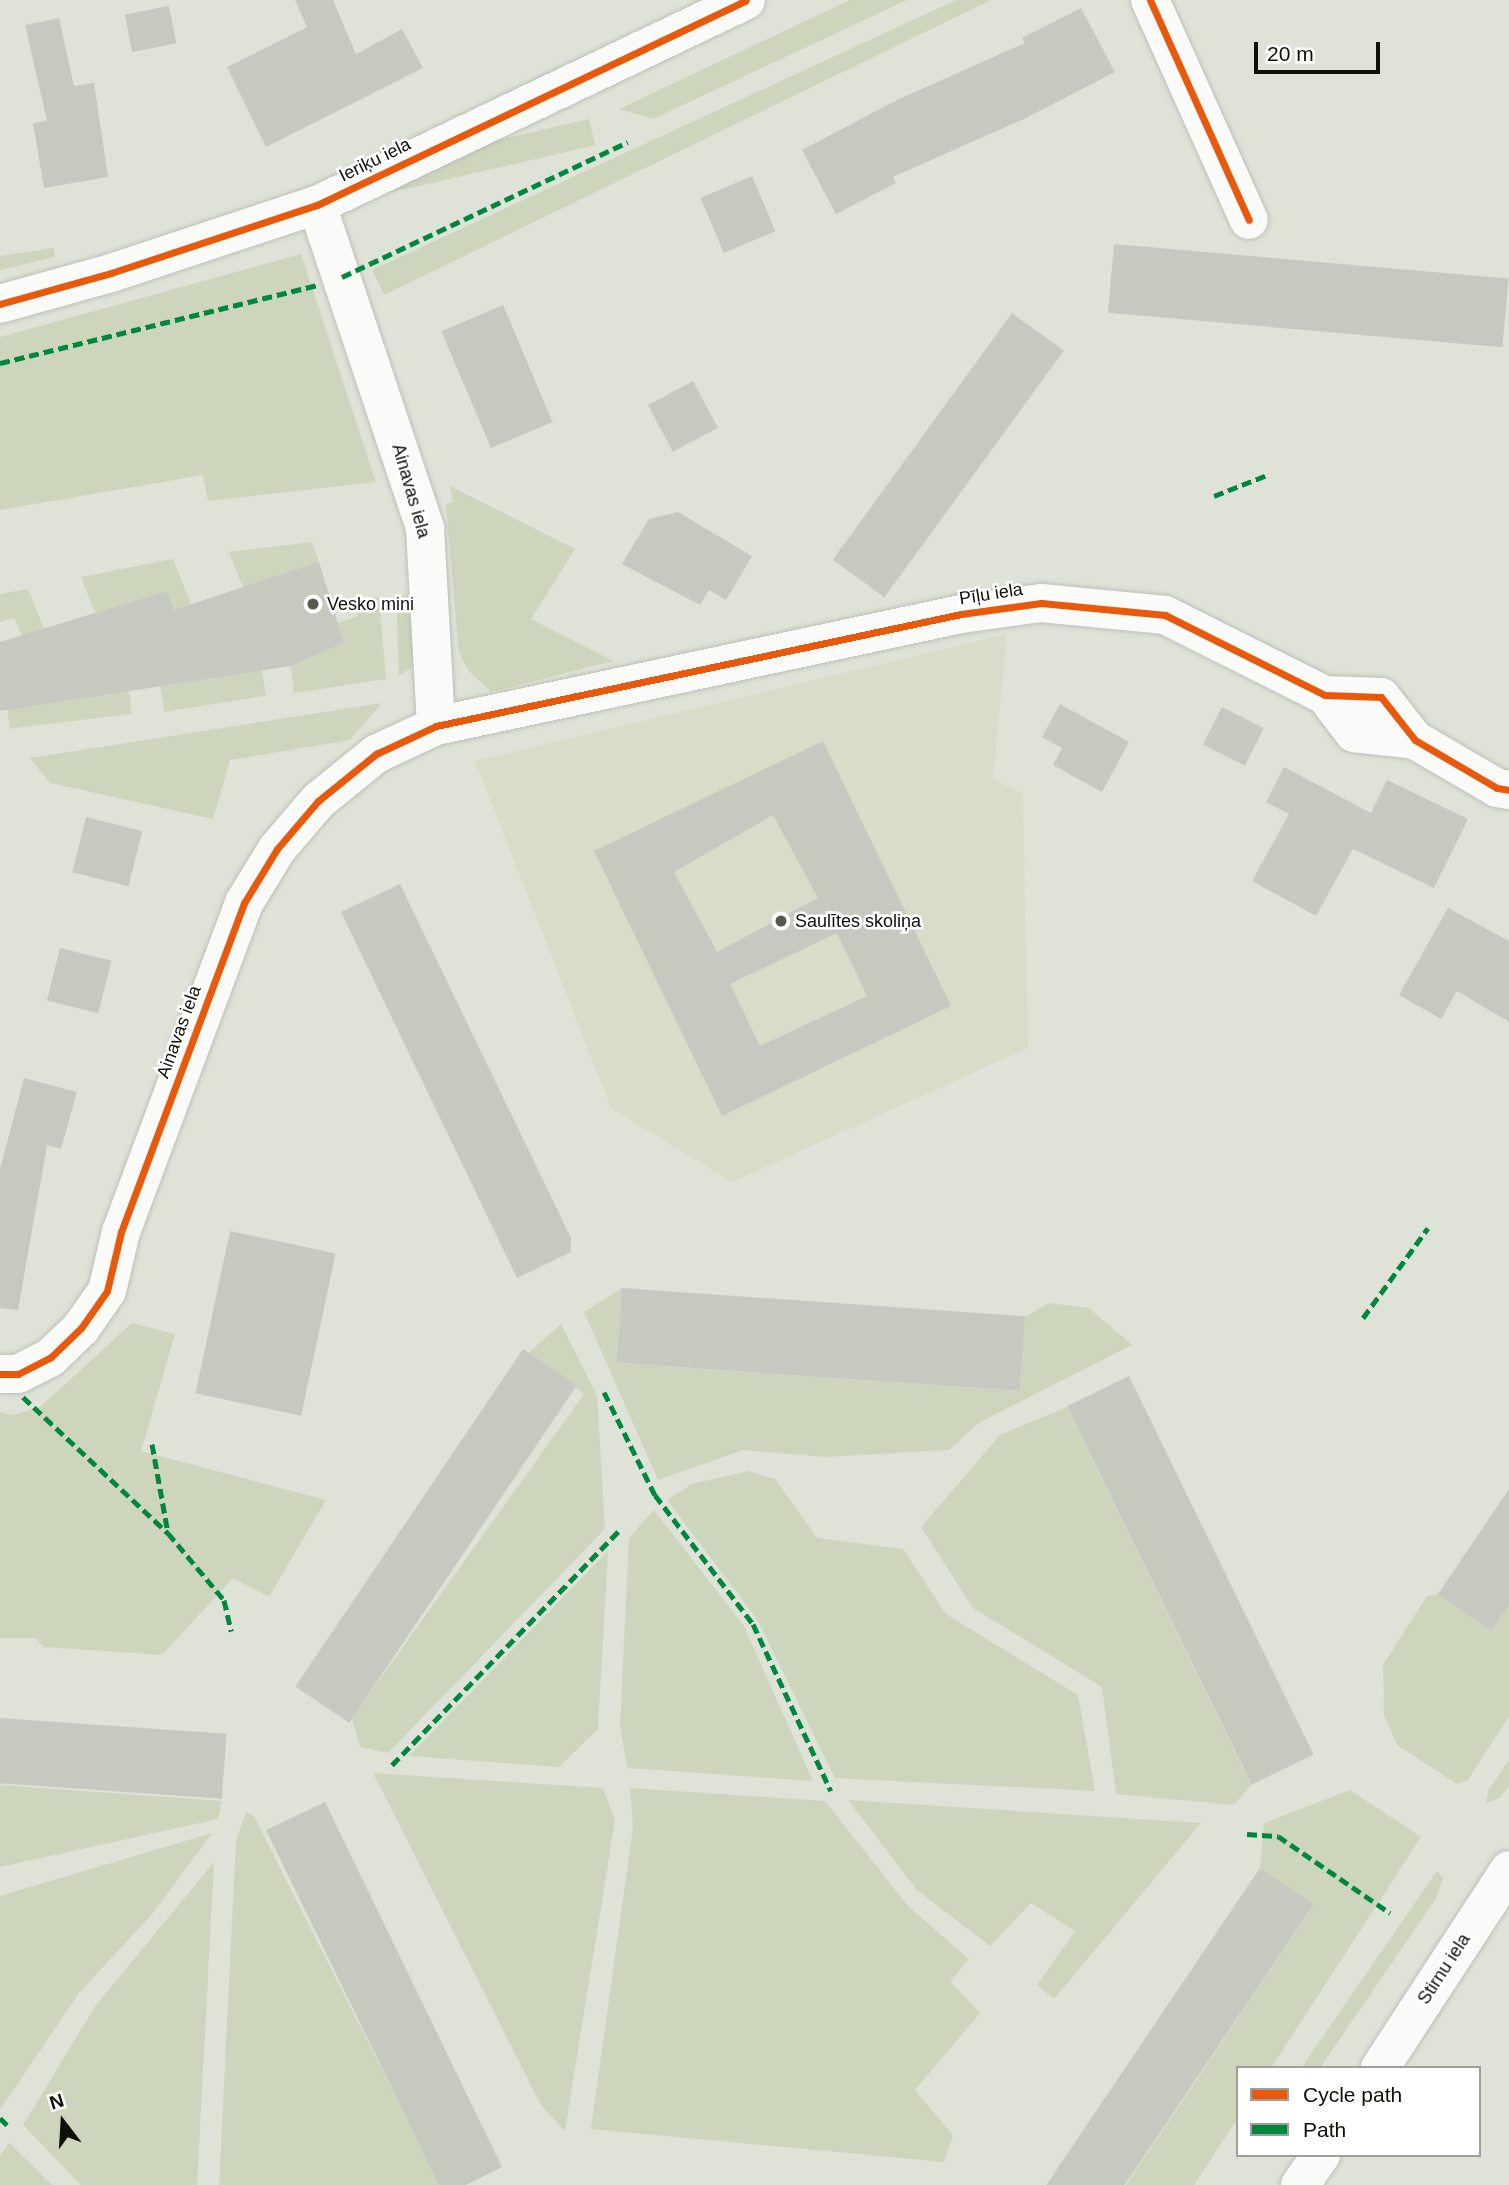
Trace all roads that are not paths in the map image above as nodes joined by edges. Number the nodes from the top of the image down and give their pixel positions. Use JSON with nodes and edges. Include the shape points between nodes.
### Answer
{"nodes":[{"id":1,"x":747,"y":0,"type":"edge"},
{"id":2,"x":1150,"y":0,"type":"edge"},
{"id":3,"x":317,"y":205,"type":"junction"},
{"id":4,"x":1249,"y":219,"type":"dead end"},
{"id":5,"x":0,"y":304,"type":"edge"},
{"id":6,"x":436,"y":726,"type":"junction"},
{"id":7,"x":1509,"y":790,"type":"edge"},
{"id":8,"x":0,"y":1374,"type":"edge"},
{"id":9,"x":1509,"y":1870,"type":"edge"},
{"id":10,"x":1381,"y":2066,"type":"edge"},
{"id":11,"x":1320,"y":2157,"type":"edge"},
{"id":12,"x":1300,"y":2185,"type":"edge"}],
"edges":[{"from":1,"to":3,"type":"street","name":"Ieriķu iela"},
{"from":2,"to":4,"type":"street"},
{"from":3,"to":5,"type":"street","name":"Ieriķu iela"},
{"from":3,"to":6,"type":"street","name":"Ainavas iela","via":[[425,528]]},
{"from":6,"to":7,"type":"street","name":"Pīļu iela","via":[[961,614],[1041,603],[1164,615],[1325,695],[1354,733],[1415,740],[1497,788]]},
{"from":6,"to":8,"type":"street","name":"Ainavas iela","via":[[376,754],[318,801],[278,849],[244,903],[121,1232],[107,1290],[81,1328],[51,1356],[18,1374]]},
{"from":9,"to":10,"type":"street","name":"Stirnu iela"},
{"from":11,"to":12,"type":"street"}]}
